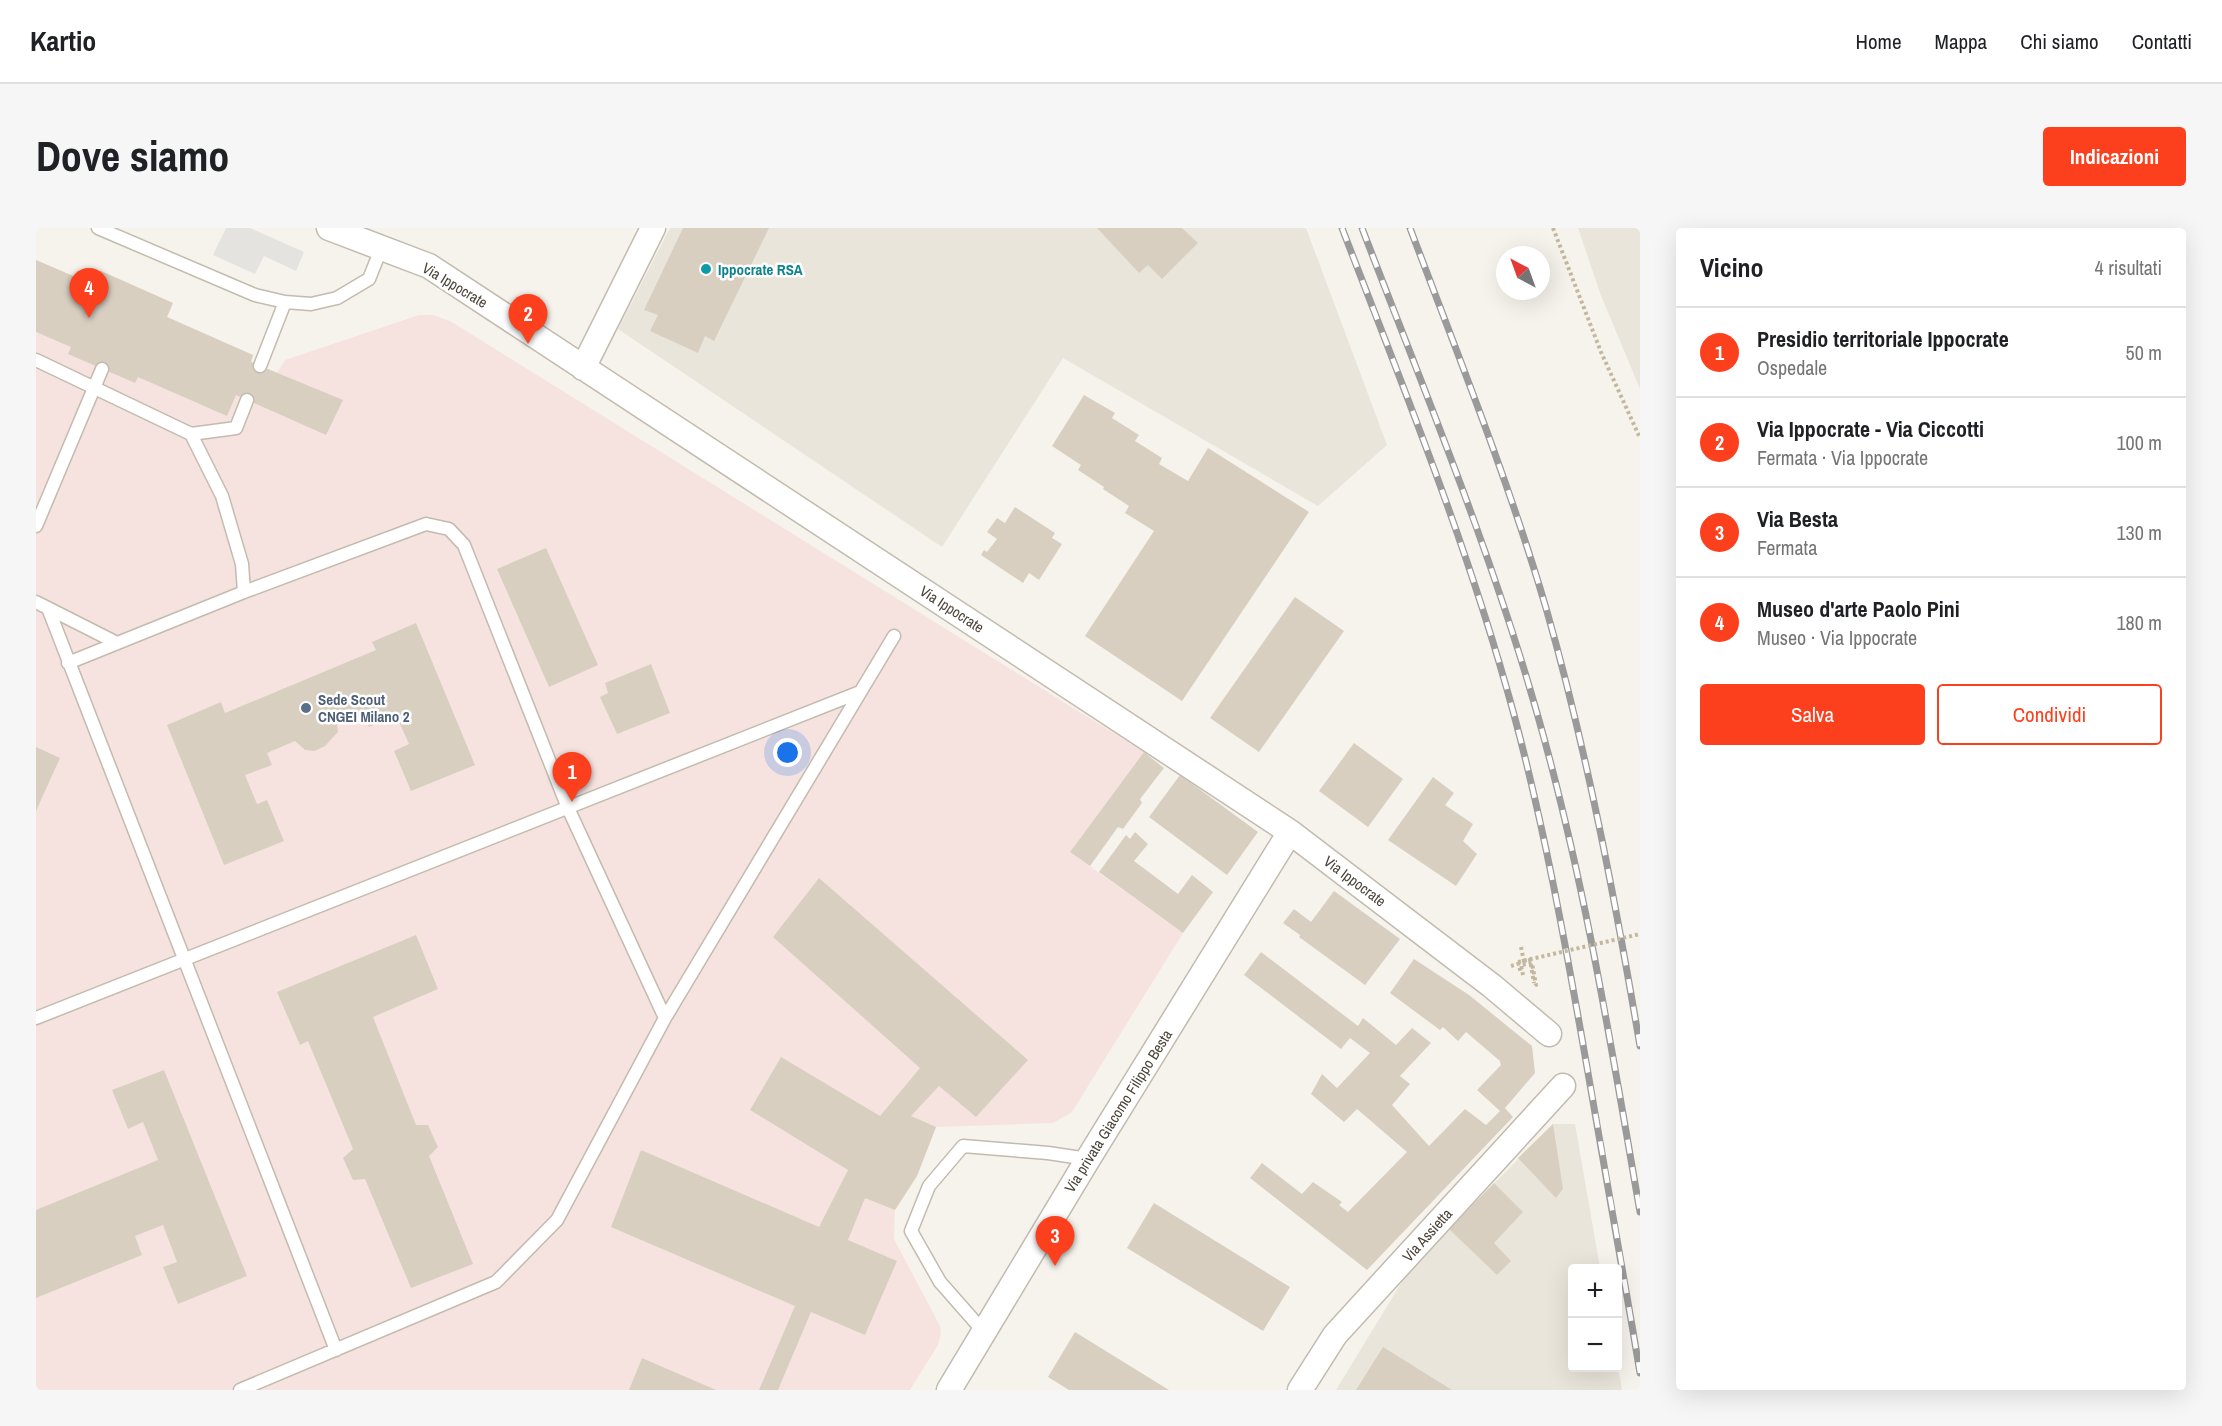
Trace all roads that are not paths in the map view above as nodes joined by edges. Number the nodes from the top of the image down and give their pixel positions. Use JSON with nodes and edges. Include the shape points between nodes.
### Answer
{"nodes":[{"id":1,"x":98,"y":228,"type":"edge"},
{"id":2,"x":329,"y":228,"type":"edge"},
{"id":3,"x":653,"y":228,"type":"edge"},
{"id":4,"x":381,"y":249,"type":"junction"},
{"id":5,"x":285,"y":302,"type":"junction"},
{"id":6,"x":36,"y":360,"type":"edge"},
{"id":7,"x":260,"y":366,"type":"dead end"},
{"id":8,"x":583,"y":368,"type":"junction"},
{"id":9,"x":102,"y":369,"type":"dead end"},
{"id":10,"x":94,"y":389,"type":"junction"},
{"id":11,"x":247,"y":400,"type":"dead end"},
{"id":12,"x":191,"y":434,"type":"junction"},
{"id":13,"x":36,"y":526,"type":"edge"},
{"id":14,"x":244,"y":592,"type":"junction"},
{"id":15,"x":36,"y":602,"type":"edge"},
{"id":16,"x":48,"y":608,"type":"junction"},
{"id":17,"x":894,"y":636,"type":"dead end"},
{"id":18,"x":117,"y":643,"type":"junction"},
{"id":19,"x":68,"y":663,"type":"junction"},
{"id":20,"x":860,"y":693,"type":"junction"},
{"id":21,"x":568,"y":808,"type":"junction"},
{"id":22,"x":1290,"y":832,"type":"junction"},
{"id":23,"x":184,"y":959,"type":"junction"},
{"id":24,"x":36,"y":1018,"type":"edge"},
{"id":25,"x":665,"y":1018,"type":"junction"},
{"id":26,"x":1550,"y":1034,"type":"dead end"},
{"id":27,"x":1563,"y":1086,"type":"dead end"},
{"id":28,"x":1088,"y":1159,"type":"junction"},
{"id":29,"x":984,"y":1332,"type":"junction"},
{"id":30,"x":336,"y":1350,"type":"junction"},
{"id":31,"x":240,"y":1390,"type":"edge"},
{"id":32,"x":949,"y":1390,"type":"edge"},
{"id":33,"x":1300,"y":1390,"type":"edge"}],
"edges":[{"from":1,"to":5,"type":"lane","via":[[255,295]]},
{"from":2,"to":4,"type":"street","name":"Via Ippocrate"},
{"from":3,"to":8,"type":"street"},
{"from":4,"to":5,"type":"lane","via":[[369,279],[337,298],[311,304]]},
{"from":4,"to":8,"type":"street","name":"Via Ippocrate","via":[[429,266]]},
{"from":5,"to":7,"type":"lane"},
{"from":6,"to":10,"type":"lane"},
{"from":8,"to":22,"type":"street","name":"Via Ippocrate"},
{"from":9,"to":10,"type":"lane"},
{"from":10,"to":12,"type":"lane"},
{"from":10,"to":13,"type":"lane"},
{"from":11,"to":12,"type":"lane","via":[[237,428]]},
{"from":12,"to":14,"type":"lane","via":[[222,496],[242,564]]},
{"from":14,"to":18,"type":"lane"},
{"from":14,"to":21,"type":"lane","via":[[426,524],[449,530],[464,545]]},
{"from":15,"to":16,"type":"lane"},
{"from":16,"to":18,"type":"lane"},
{"from":16,"to":19,"type":"lane"},
{"from":17,"to":20,"type":"lane"},
{"from":18,"to":19,"type":"lane"},
{"from":19,"to":23,"type":"lane"},
{"from":20,"to":21,"type":"lane"},
{"from":20,"to":25,"type":"lane"},
{"from":21,"to":23,"type":"lane"},
{"from":21,"to":25,"type":"lane"},
{"from":22,"to":26,"type":"street","name":"Via Ippocrate"},
{"from":22,"to":28,"type":"street","name":"Via privata Giacomo Filippo Besta"},
{"from":23,"to":24,"type":"lane"},
{"from":23,"to":30,"type":"lane"},
{"from":25,"to":30,"type":"lane","via":[[557,1220],[496,1282]]},
{"from":27,"to":33,"type":"street","name":"Via Assietta","via":[[1335,1335]]},
{"from":28,"to":29,"type":"street","name":"Via privata Giacomo Filippo Besta"},
{"from":28,"to":29,"type":"lane","via":[[963,1146],[929,1186],[910,1231],[939,1282]]},
{"from":29,"to":32,"type":"street","name":"Via privata Giacomo Filippo Besta"},
{"from":30,"to":31,"type":"lane"}]}
